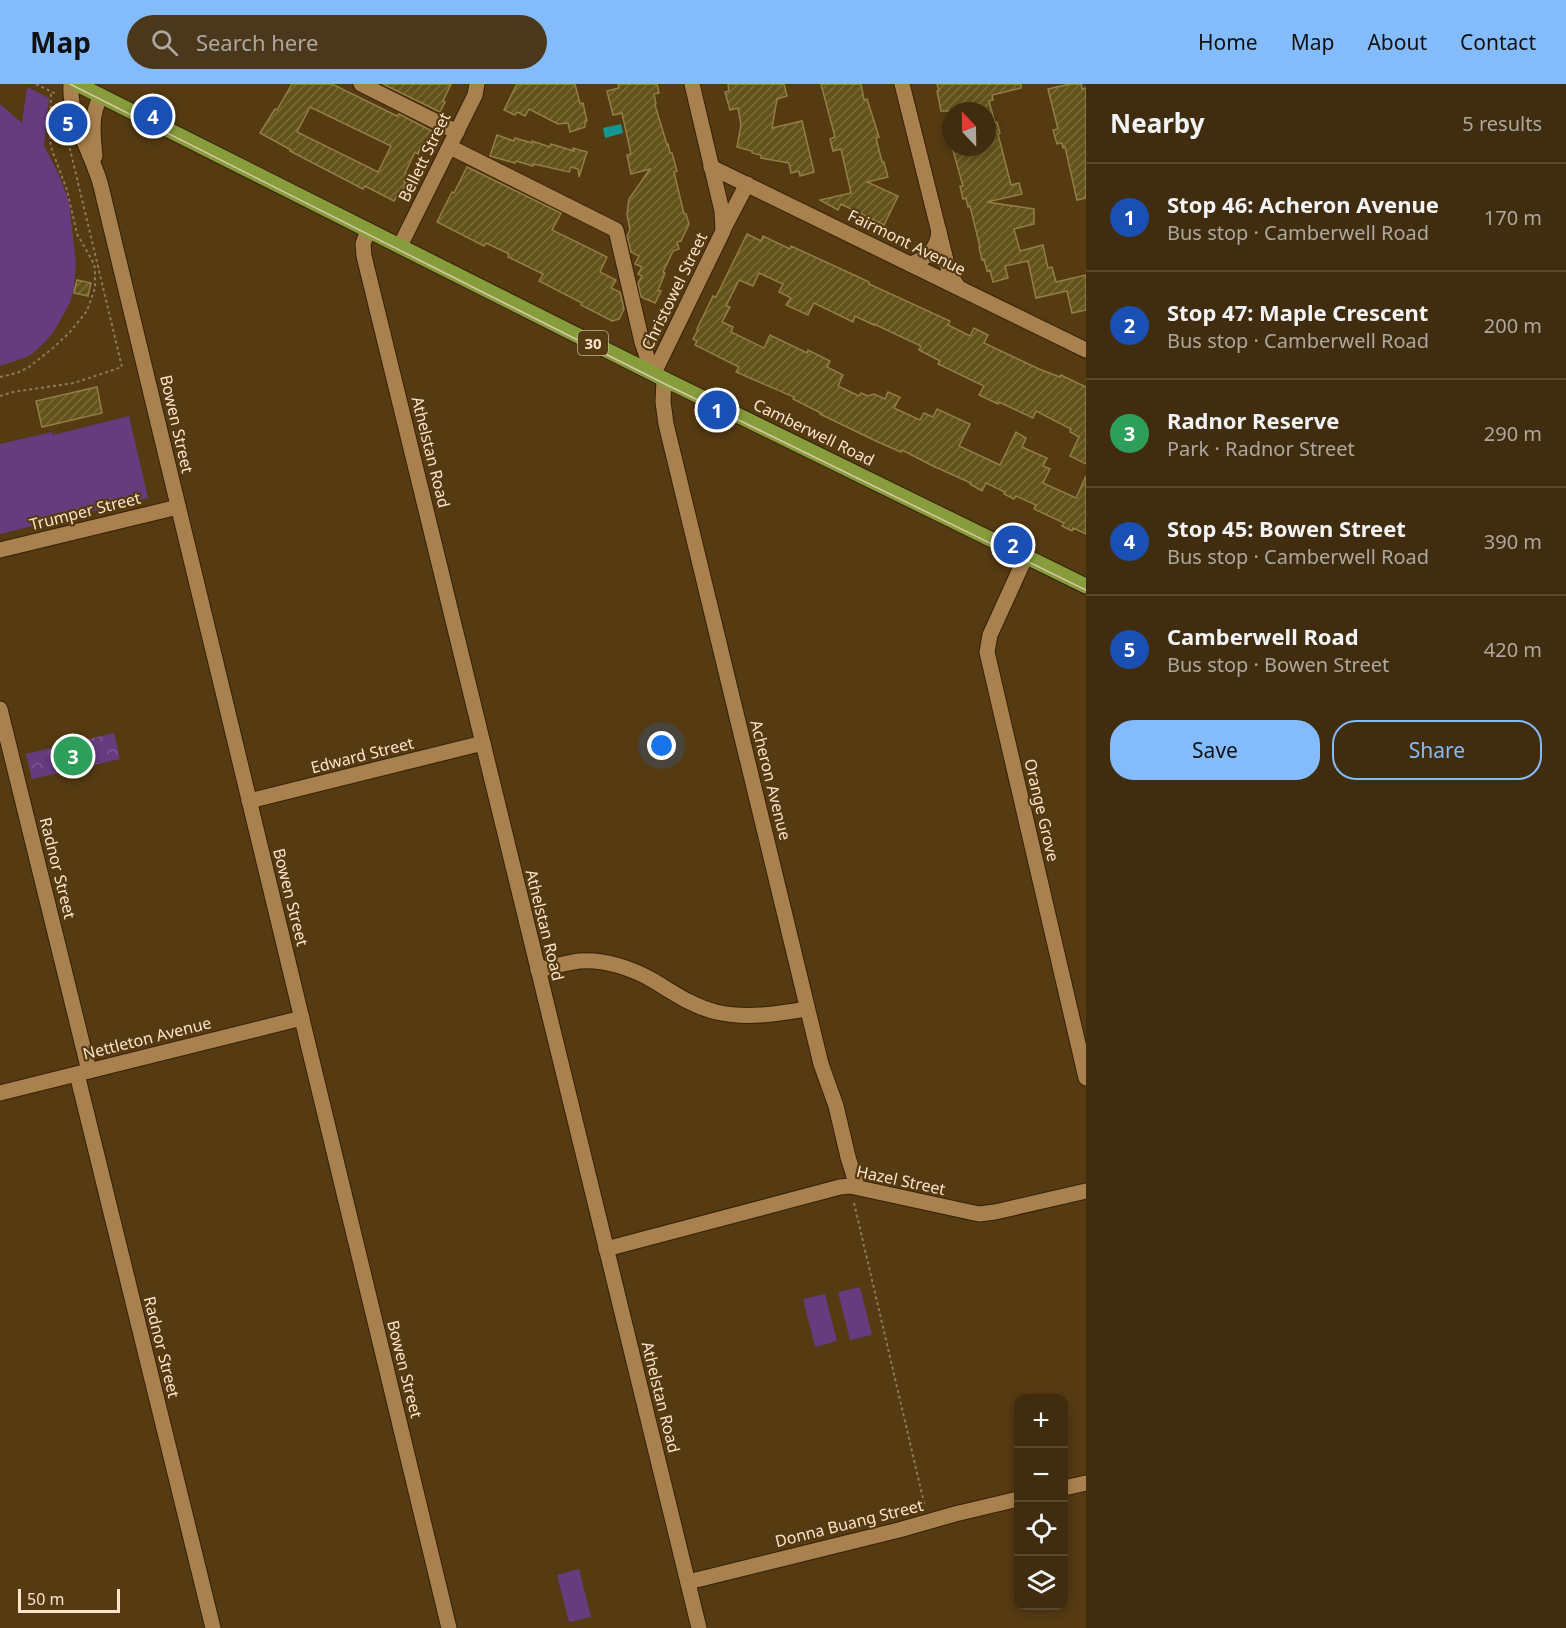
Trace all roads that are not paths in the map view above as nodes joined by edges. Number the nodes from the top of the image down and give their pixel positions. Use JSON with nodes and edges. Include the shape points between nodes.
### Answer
{"nodes":[{"id":1,"x":71,"y":84,"type":"edge"},
{"id":2,"x":77,"y":84,"type":"edge"},
{"id":3,"x":361,"y":84,"type":"edge"},
{"id":4,"x":477,"y":84,"type":"edge"},
{"id":5,"x":692,"y":84,"type":"edge"},
{"id":6,"x":902,"y":84,"type":"edge"},
{"id":7,"x":101,"y":96,"type":"junction"},
{"id":8,"x":457,"y":132,"type":"junction"},
{"id":9,"x":450,"y":147,"type":"junction"},
{"id":10,"x":711,"y":167,"type":"junction"},
{"id":11,"x":98,"y":174,"type":"junction"},
{"id":12,"x":747,"y":184,"type":"junction"},
{"id":13,"x":368,"y":230,"type":"junction"},
{"id":14,"x":723,"y":231,"type":"junction"},
{"id":15,"x":939,"y":231,"type":"junction"},
{"id":16,"x":400,"y":246,"type":"junction"},
{"id":17,"x":910,"y":264,"type":"junction"},
{"id":18,"x":958,"y":287,"type":"junction"},
{"id":19,"x":1086,"y":350,"type":"edge"},
{"id":20,"x":657,"y":375,"type":"junction"},
{"id":21,"x":178,"y":507,"type":"junction"},
{"id":22,"x":0,"y":549,"type":"edge"},
{"id":23,"x":1026,"y":556,"type":"junction"},
{"id":24,"x":1086,"y":586,"type":"edge"},
{"id":25,"x":0,"y":709,"type":"edge"},
{"id":26,"x":483,"y":743,"type":"junction"},
{"id":27,"x":249,"y":801,"type":"junction"},
{"id":28,"x":538,"y":970,"type":"junction"},
{"id":29,"x":807,"y":1008,"type":"junction"},
{"id":30,"x":302,"y":1018,"type":"junction"},
{"id":31,"x":83,"y":1072,"type":"junction"},
{"id":32,"x":1086,"y":1078,"type":"edge"},
{"id":33,"x":0,"y":1093,"type":"edge"},
{"id":34,"x":853,"y":1186,"type":"junction"},
{"id":35,"x":1086,"y":1191,"type":"edge"},
{"id":36,"x":606,"y":1249,"type":"junction"},
{"id":37,"x":1086,"y":1483,"type":"edge"},
{"id":38,"x":1068,"y":1487,"type":"edge"},
{"id":39,"x":1014,"y":1500,"type":"edge"},
{"id":40,"x":688,"y":1582,"type":"junction"},
{"id":41,"x":213,"y":1628,"type":"edge"},
{"id":42,"x":449,"y":1628,"type":"edge"},
{"id":43,"x":699,"y":1628,"type":"edge"}],
"edges":[{"from":1,"to":11,"type":"street","name":"Bowen Street","via":[[74,113]]},
{"from":2,"to":7,"type":"main road","name":"Camberwell Road","number":"30"},
{"from":3,"to":8,"type":"street"},
{"from":4,"to":8,"type":"street","name":"Bellett Street"},
{"from":5,"to":10,"type":"street","name":"Christowel Street"},
{"from":6,"to":15,"type":"street"},
{"from":7,"to":11,"type":"street","name":"Bowen Street","via":[[93,122]]},
{"from":7,"to":13,"type":"main road","name":"Camberwell Road","number":"30"},
{"from":8,"to":9,"type":"street","name":"Bellett Street"},
{"from":9,"to":16,"type":"street","name":"Bellett Street"},
{"from":9,"to":20,"type":"street","via":[[616,230],[642,342]]},
{"from":10,"to":12,"type":"street","name":"Fairmont Avenue"},
{"from":10,"to":14,"type":"street","name":"Christowel Street"},
{"from":11,"to":21,"type":"street","name":"Bowen Street"},
{"from":12,"to":14,"type":"street"},
{"from":12,"to":17,"type":"street","name":"Fairmont Avenue"},
{"from":13,"to":16,"type":"main road","name":"Camberwell Road","number":"30"},
{"from":13,"to":26,"type":"street","name":"Athelstan Road","via":[[364,256]]},
{"from":14,"to":20,"type":"street","name":"Christowel Street"},
{"from":15,"to":17,"type":"street","via":[[931,252]]},
{"from":15,"to":18,"type":"street","via":[[948,268]]},
{"from":16,"to":20,"type":"main road","name":"Camberwell Road","number":"30"},
{"from":17,"to":18,"type":"street","name":"Fairmont Avenue"},
{"from":18,"to":19,"type":"street","name":"Fairmont Avenue"},
{"from":20,"to":23,"type":"main road","name":"Camberwell Road","number":"30"},
{"from":20,"to":29,"type":"street","name":"Acheron Avenue"},
{"from":21,"to":22,"type":"street","name":"Trumper Street"},
{"from":21,"to":27,"type":"street","name":"Bowen Street"},
{"from":23,"to":24,"type":"main road","name":"Camberwell Road","number":"30"},
{"from":23,"to":32,"type":"street","name":"Orange Grove","via":[[990,635],[987,652]]},
{"from":25,"to":31,"type":"street","name":"Radnor Street"},
{"from":26,"to":27,"type":"street","name":"Edward Street"},
{"from":26,"to":28,"type":"street","name":"Athelstan Road"},
{"from":27,"to":30,"type":"street","name":"Bowen Street"},
{"from":28,"to":29,"type":"street","via":[[578,961],[603,963],[629,969],[683,999],[737,1015],[775,1015]]},
{"from":28,"to":36,"type":"street","name":"Athelstan Road"},
{"from":29,"to":34,"type":"street","name":"Acheron Avenue","via":[[836,1106]]},
{"from":30,"to":31,"type":"street","name":"Nettleton Avenue"},
{"from":30,"to":42,"type":"street","name":"Bowen Street"},
{"from":31,"to":33,"type":"street","name":"Nettleton Avenue"},
{"from":31,"to":41,"type":"street","name":"Radnor Street"},
{"from":34,"to":35,"type":"street","name":"Hazel Street","via":[[979,1214]]},
{"from":34,"to":36,"type":"street","name":"Hazel Street"},
{"from":36,"to":40,"type":"street","name":"Athelstan Road"},
{"from":37,"to":38,"type":"street"},
{"from":39,"to":40,"type":"street","name":"Donna Buang Street"},
{"from":40,"to":43,"type":"street","name":"Athelstan Road"}]}
